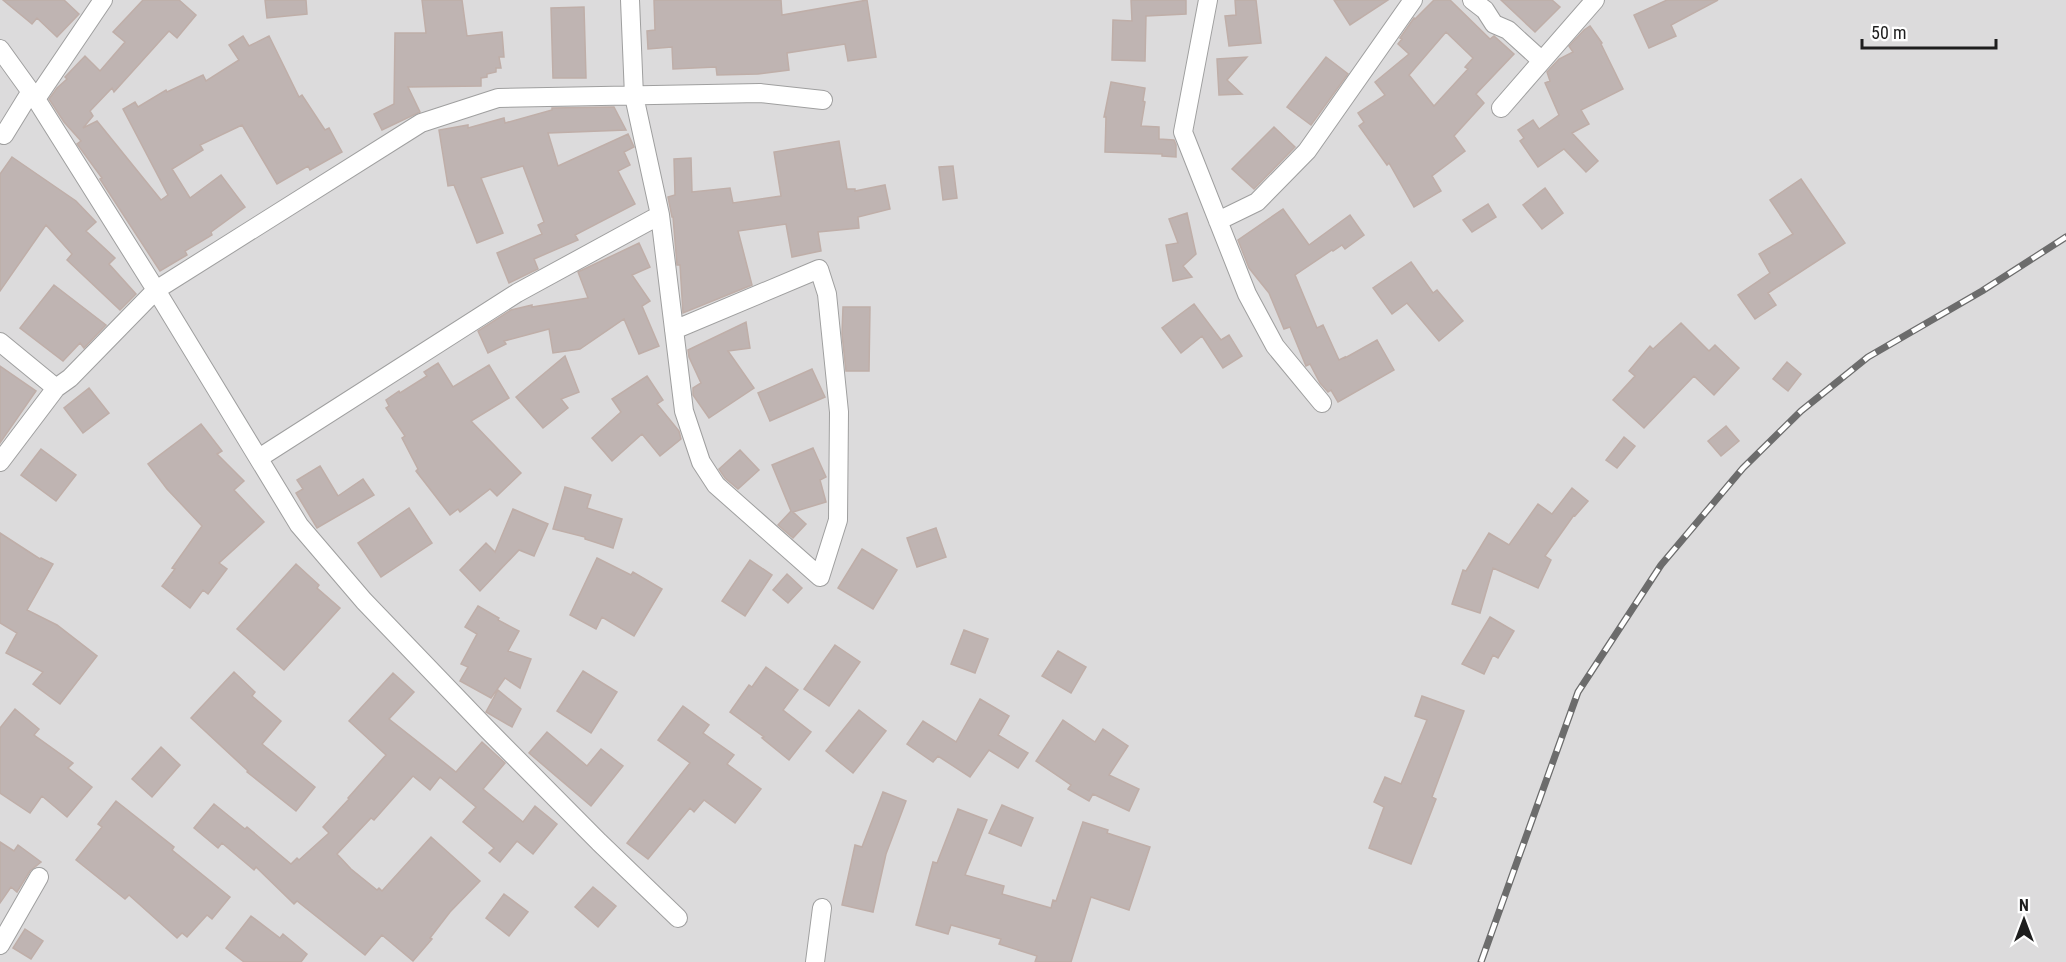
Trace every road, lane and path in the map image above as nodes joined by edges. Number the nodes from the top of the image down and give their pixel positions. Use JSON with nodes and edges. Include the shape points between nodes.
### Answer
{"nodes":[{"id":1,"x":103,"y":0,"type":"edge"},
{"id":2,"x":630,"y":0,"type":"edge"},
{"id":3,"x":1208,"y":0,"type":"edge"},
{"id":4,"x":1413,"y":0,"type":"edge"},
{"id":5,"x":1472,"y":0,"type":"edge"},
{"id":6,"x":1595,"y":0,"type":"edge"},
{"id":7,"x":0,"y":49,"type":"edge"},
{"id":8,"x":1542,"y":61,"type":"junction"},
{"id":9,"x":634,"y":96,"type":"junction"},
{"id":10,"x":36,"y":99,"type":"junction"},
{"id":11,"x":824,"y":100,"type":"dead end"},
{"id":12,"x":1501,"y":108,"type":"dead end"},
{"id":13,"x":4,"y":135,"type":"dead end"},
{"id":14,"x":660,"y":215,"type":"junction"},
{"id":15,"x":1218,"y":221,"type":"junction"},
{"id":16,"x":156,"y":290,"type":"junction"},
{"id":17,"x":674,"y":330,"type":"junction"},
{"id":18,"x":0,"y":342,"type":"edge"},
{"id":19,"x":56,"y":388,"type":"junction"},
{"id":20,"x":1322,"y":403,"type":"dead end"},
{"id":21,"x":259,"y":458,"type":"junction"},
{"id":22,"x":0,"y":462,"type":"edge"},
{"id":23,"x":39,"y":878,"type":"dead end"},
{"id":24,"x":822,"y":908,"type":"dead end"},
{"id":25,"x":678,"y":918,"type":"dead end"},
{"id":26,"x":0,"y":945,"type":"edge"},
{"id":27,"x":815,"y":962,"type":"edge"}],
"edges":[{"from":1,"to":10,"type":"street"},
{"from":2,"to":9,"type":"street"},
{"from":3,"to":15,"type":"street","via":[[1183,132]]},
{"from":4,"to":15,"type":"street","via":[[1307,151],[1257,202]]},
{"from":5,"to":8,"type":"street","via":[[1494,24],[1508,30]]},
{"from":6,"to":8,"type":"street"},
{"from":7,"to":10,"type":"street"},
{"from":8,"to":12,"type":"street"},
{"from":9,"to":11,"type":"street","via":[[760,93]]},
{"from":9,"to":14,"type":"street"},
{"from":9,"to":16,"type":"street","via":[[498,98],[421,123]]},
{"from":10,"to":13,"type":"street","via":[[28,96]]},
{"from":10,"to":16,"type":"street"},
{"from":14,"to":17,"type":"street"},
{"from":14,"to":21,"type":"street","via":[[517,293]]},
{"from":15,"to":20,"type":"street","via":[[1247,294],[1275,346]]},
{"from":16,"to":19,"type":"street"},
{"from":16,"to":21,"type":"street"},
{"from":17,"to":17,"type":"street","via":[[819,269],[827,294],[839,412],[837,520],[820,577],[716,485],[701,462],[684,411]]},
{"from":18,"to":19,"type":"street"},
{"from":19,"to":22,"type":"street"},
{"from":21,"to":25,"type":"street","via":[[299,525],[364,601]]},
{"from":23,"to":26,"type":"street"},
{"from":24,"to":27,"type":"street"}]}
